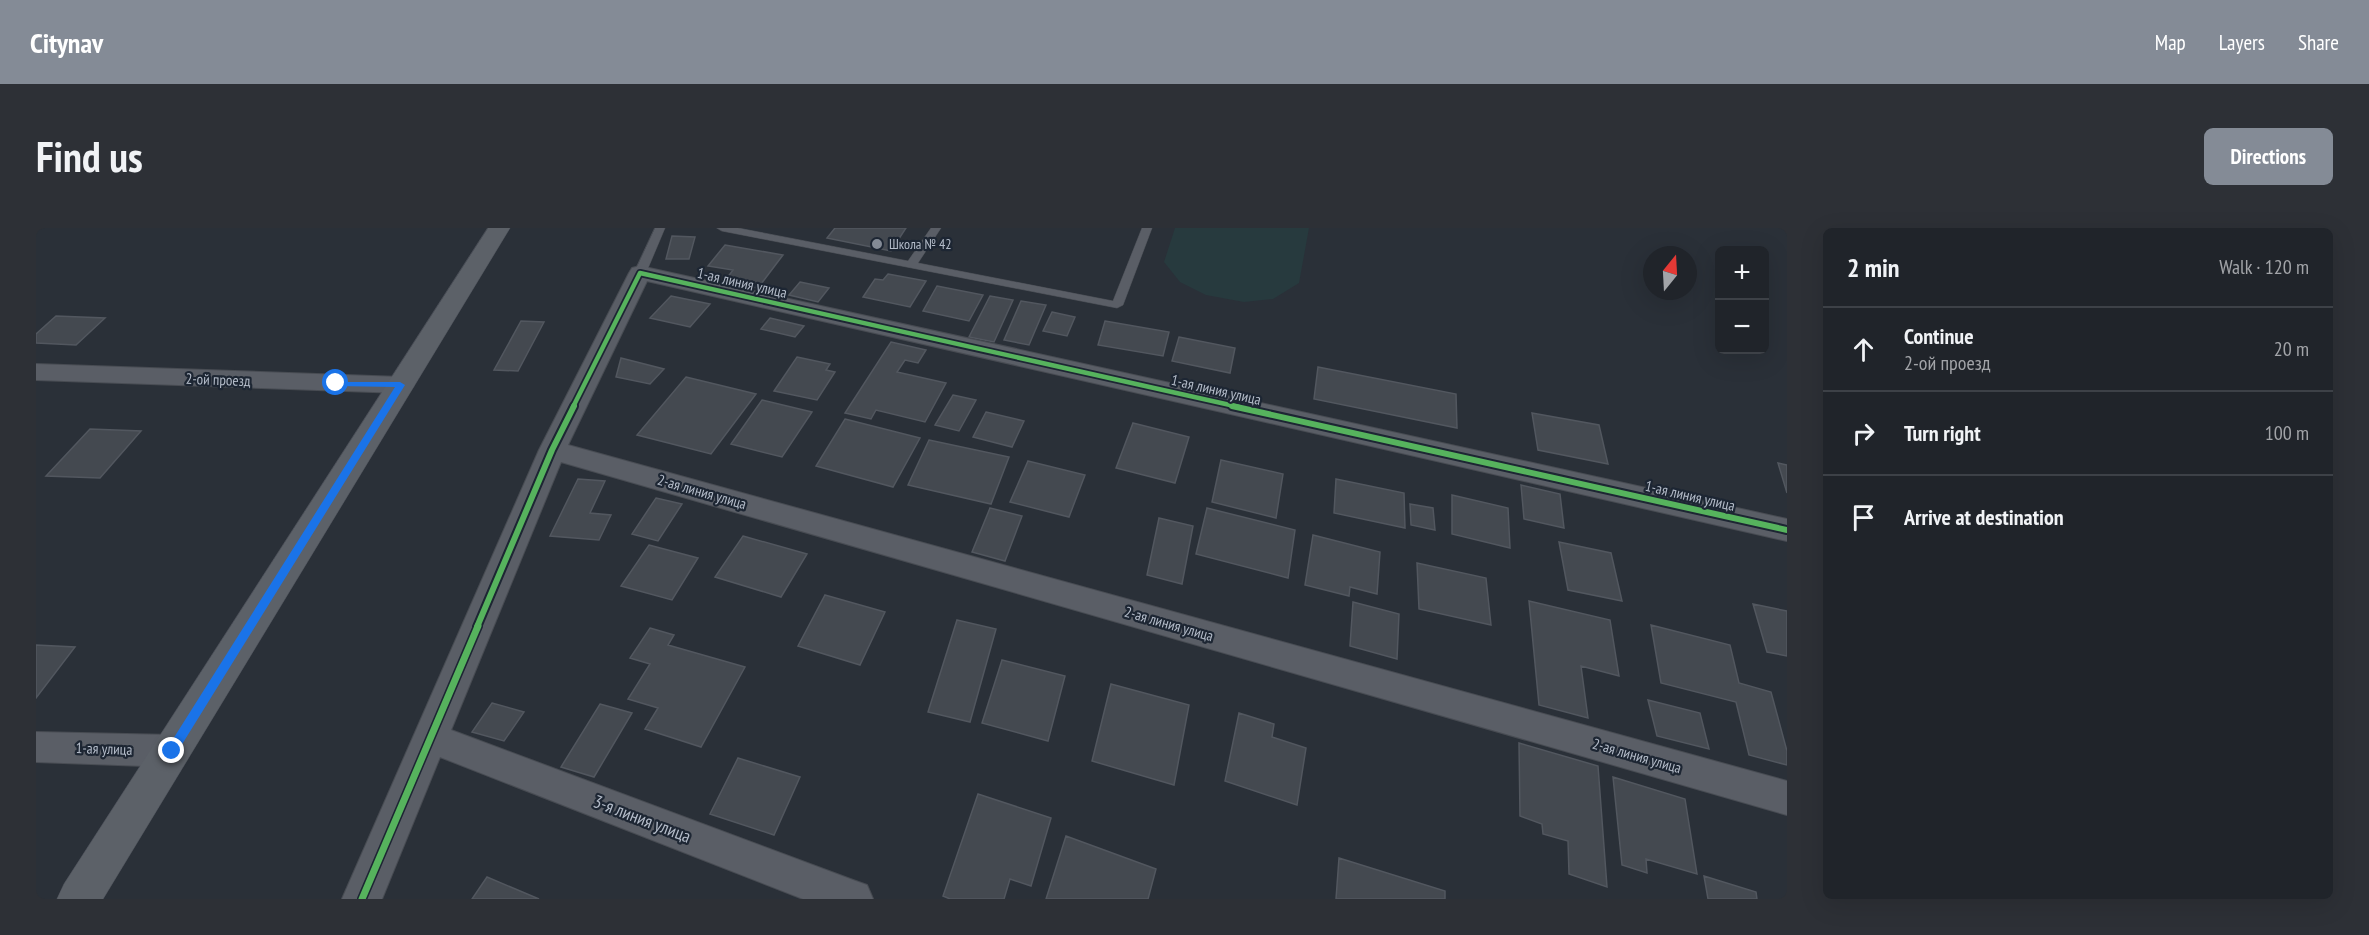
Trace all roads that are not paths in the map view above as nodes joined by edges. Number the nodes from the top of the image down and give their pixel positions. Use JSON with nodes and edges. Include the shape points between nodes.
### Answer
{"nodes":[{"id":1,"x":499,"y":228,"type":"edge"},
{"id":2,"x":660,"y":228,"type":"edge"},
{"id":3,"x":722,"y":228,"type":"edge"},
{"id":4,"x":936,"y":228,"type":"edge"},
{"id":5,"x":1147,"y":228,"type":"edge"},
{"id":6,"x":911,"y":265,"type":"junction"},
{"id":7,"x":640,"y":273,"type":"junction"},
{"id":8,"x":36,"y":372,"type":"edge"},
{"id":9,"x":400,"y":385,"type":"junction"},
{"id":10,"x":552,"y":450,"type":"junction"},
{"id":11,"x":1787,"y":530,"type":"edge"},
{"id":12,"x":430,"y":738,"type":"junction"},
{"id":13,"x":36,"y":747,"type":"edge"},
{"id":14,"x":172,"y":751,"type":"junction"},
{"id":15,"x":1787,"y":798,"type":"edge"},
{"id":16,"x":80,"y":899,"type":"edge"},
{"id":17,"x":362,"y":899,"type":"edge"},
{"id":18,"x":853,"y":899,"type":"edge"}],
"edges":[{"from":1,"to":9,"type":"main road"},
{"from":2,"to":7,"type":"lane"},
{"from":3,"to":6,"type":"lane"},
{"from":4,"to":6,"type":"lane"},
{"from":5,"to":6,"type":"lane","via":[[1117,305]]},
{"from":7,"to":10,"type":"street"},
{"from":7,"to":11,"type":"street","name":"1-ая линия улица"},
{"from":8,"to":9,"type":"street","name":"2-ой проезд"},
{"from":9,"to":14,"type":"main road"},
{"from":10,"to":12,"type":"street"},
{"from":10,"to":15,"type":"street","name":"2-ая линия улица"},
{"from":12,"to":17,"type":"street"},
{"from":12,"to":18,"type":"street","name":"3-я линия улица"},
{"from":13,"to":14,"type":"street","name":"1-ая улица"},
{"from":14,"to":16,"type":"main road"}]}
